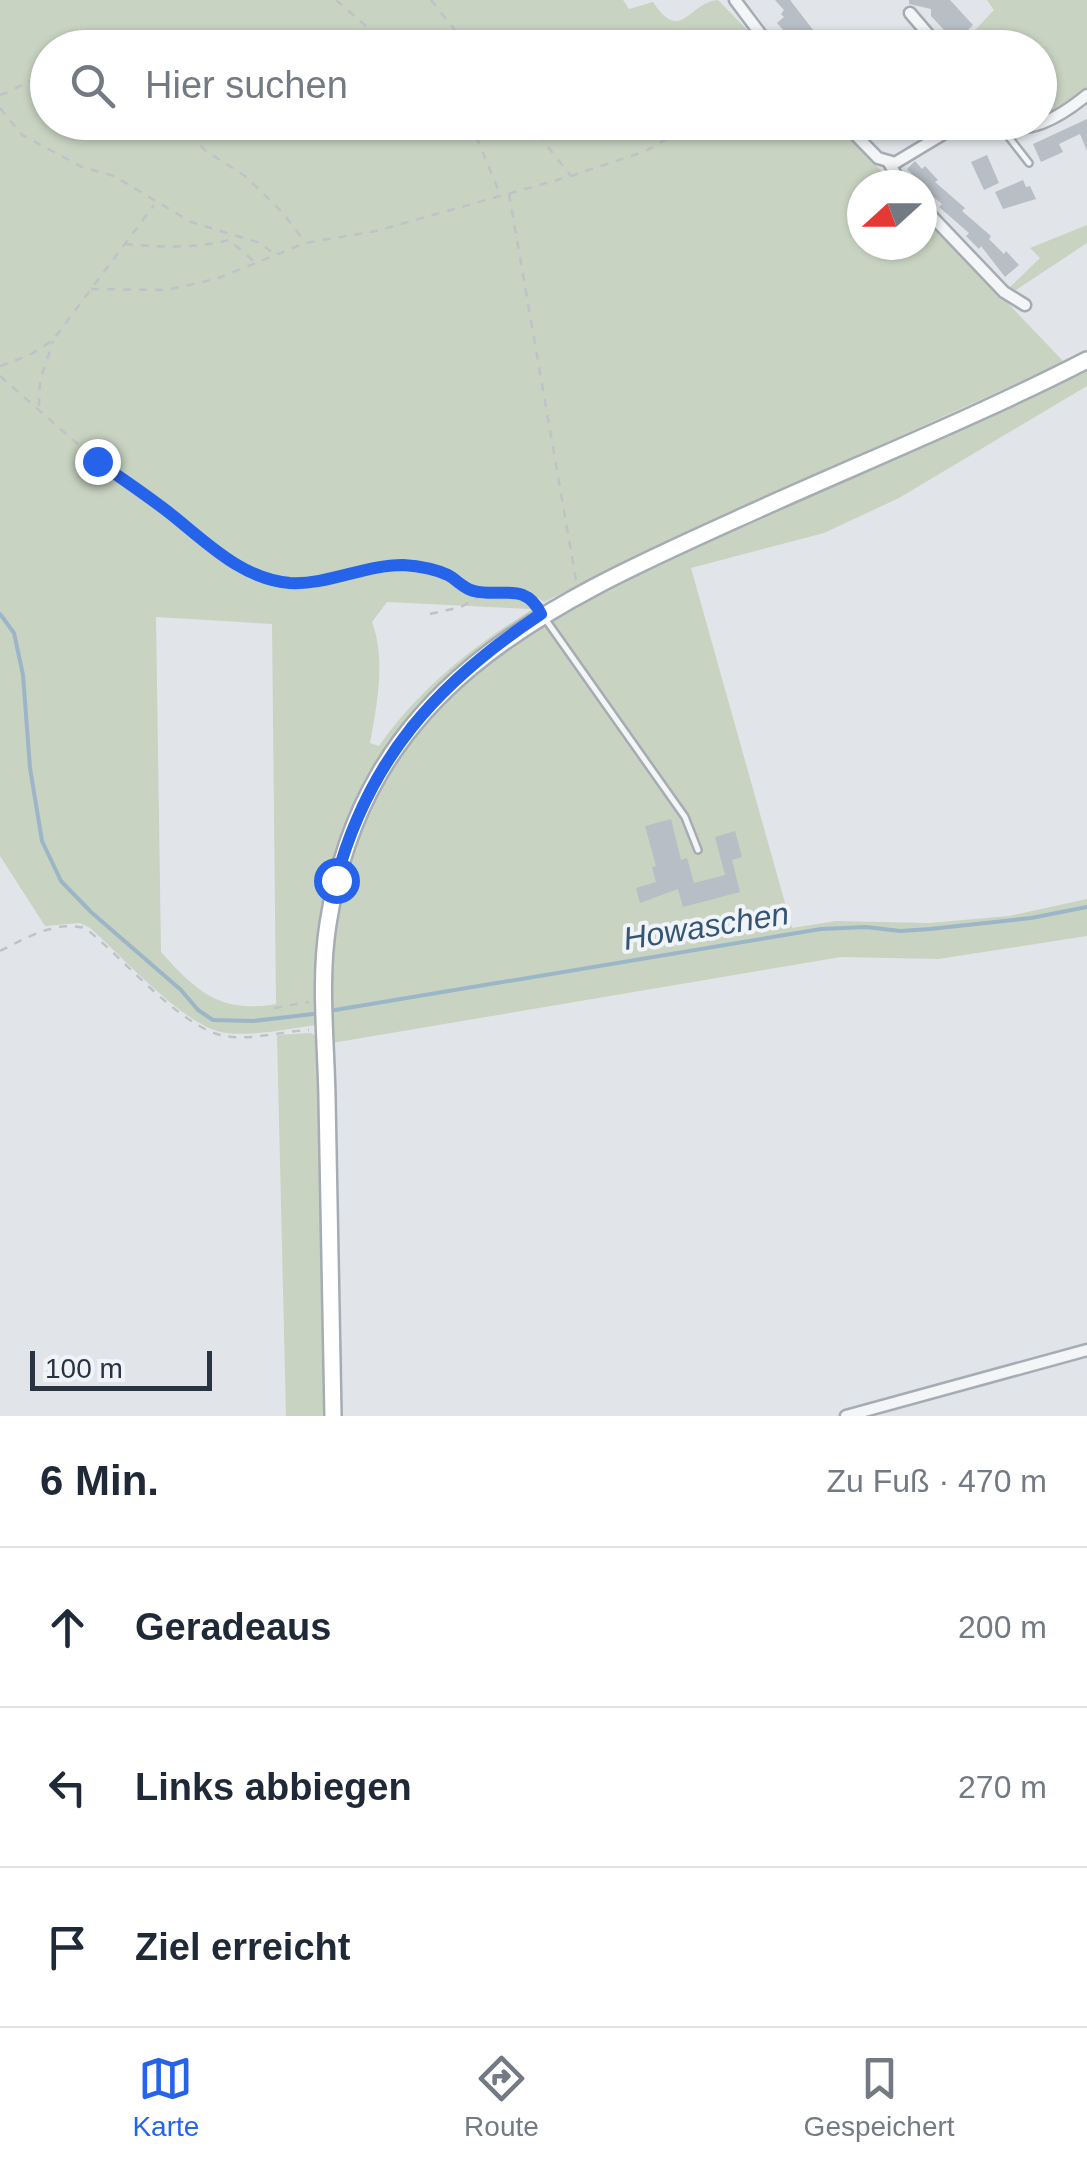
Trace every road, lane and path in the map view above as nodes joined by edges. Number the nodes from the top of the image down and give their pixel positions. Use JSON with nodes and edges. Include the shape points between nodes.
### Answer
{"nodes":[{"id":1,"x":336,"y":0,"type":"edge"},
{"id":2,"x":431,"y":0,"type":"edge"},
{"id":3,"x":735,"y":0,"type":"edge"},
{"id":4,"x":910,"y":13,"type":"dead end"},
{"id":5,"x":370,"y":30,"type":"edge"},
{"id":6,"x":455,"y":30,"type":"edge"},
{"id":7,"x":758,"y":30,"type":"edge"},
{"id":8,"x":925,"y":30,"type":"edge"},
{"id":9,"x":30,"y":82,"type":"edge"},
{"id":10,"x":0,"y":95,"type":"edge"},
{"id":11,"x":1087,"y":95,"type":"edge"},
{"id":12,"x":0,"y":108,"type":"edge"},
{"id":13,"x":1057,"y":116,"type":"edge"},
{"id":14,"x":30,"y":139,"type":"edge"},
{"id":15,"x":31,"y":140,"type":"edge"},
{"id":16,"x":196,"y":140,"type":"edge"},
{"id":17,"x":478,"y":140,"type":"edge"},
{"id":18,"x":542,"y":140,"type":"edge"},
{"id":19,"x":664,"y":140,"type":"edge"},
{"id":20,"x":860,"y":140,"type":"edge"},
{"id":21,"x":932,"y":140,"type":"edge"},
{"id":22,"x":1011,"y":140,"type":"edge"},
{"id":23,"x":889,"y":162,"type":"junction"},
{"id":24,"x":1029,"y":163,"type":"dead end"},
{"id":25,"x":894,"y":170,"type":"edge"},
{"id":26,"x":571,"y":176,"type":"junction"},
{"id":27,"x":509,"y":193,"type":"junction"},
{"id":28,"x":501,"y":195,"type":"junction"},
{"id":29,"x":156,"y":203,"type":"junction"},
{"id":30,"x":937,"y":222,"type":"edge"},
{"id":31,"x":305,"y":243,"type":"junction"},
{"id":32,"x":125,"y":244,"type":"junction"},
{"id":33,"x":274,"y":254,"type":"junction"},
{"id":34,"x":257,"y":264,"type":"junction"},
{"id":35,"x":91,"y":289,"type":"junction"},
{"id":36,"x":1026,"y":305,"type":"dead end"},
{"id":37,"x":53,"y":340,"type":"junction"},
{"id":38,"x":1087,"y":360,"type":"edge"},
{"id":39,"x":0,"y":366,"type":"edge"},
{"id":40,"x":0,"y":376,"type":"edge"},
{"id":41,"x":38,"y":410,"type":"junction"},
{"id":42,"x":488,"y":592,"type":"junction"},
{"id":43,"x":578,"y":595,"type":"junction"},
{"id":44,"x":430,"y":614,"type":"dead end"},
{"id":45,"x":541,"y":614,"type":"junction"},
{"id":46,"x":698,"y":850,"type":"dead end"},
{"id":47,"x":0,"y":950,"type":"edge"},
{"id":48,"x":325,"y":999,"type":"junction"},
{"id":49,"x":274,"y":1008,"type":"dead end"},
{"id":50,"x":326,"y":1028,"type":"junction"},
{"id":51,"x":1087,"y":1350,"type":"edge"},
{"id":52,"x":333,"y":1416,"type":"edge"},
{"id":53,"x":846,"y":1416,"type":"edge"}],
"edges":[{"from":1,"to":5,"type":"path"},
{"from":2,"to":6,"type":"path"},
{"from":3,"to":7,"type":"street"},
{"from":4,"to":8,"type":"street"},
{"from":9,"to":10,"type":"path"},
{"from":11,"to":13,"type":"street"},
{"from":12,"to":14,"type":"path"},
{"from":15,"to":29,"type":"path","via":[[114,176]]},
{"from":16,"to":31,"type":"path","via":[[245,176]]},
{"from":17,"to":28,"type":"path"},
{"from":18,"to":26,"type":"path"},
{"from":19,"to":26,"type":"path"},
{"from":20,"to":23,"type":"street"},
{"from":21,"to":23,"type":"street"},
{"from":22,"to":24,"type":"lane"},
{"from":23,"to":25,"type":"street"},
{"from":26,"to":27,"type":"path"},
{"from":27,"to":28,"type":"path"},
{"from":27,"to":43,"type":"path"},
{"from":28,"to":31,"type":"path","via":[[376,231]]},
{"from":29,"to":32,"type":"path"},
{"from":29,"to":33,"type":"path"},
{"from":30,"to":36,"type":"street","via":[[1004,292]]},
{"from":31,"to":33,"type":"path"},
{"from":32,"to":34,"type":"path","via":[[168,248],[229,240]]},
{"from":32,"to":35,"type":"path"},
{"from":33,"to":34,"type":"path"},
{"from":34,"to":35,"type":"path","via":[[166,290]]},
{"from":35,"to":37,"type":"path"},
{"from":37,"to":39,"type":"path"},
{"from":37,"to":41,"type":"path"},
{"from":38,"to":43,"type":"street"},
{"from":40,"to":41,"type":"path"},
{"from":41,"to":42,"type":"path","via":[[212,548],[260,576],[316,582],[404,565]]},
{"from":42,"to":44,"type":"path"},
{"from":42,"to":45,"type":"path","via":[[515,592],[535,602]]},
{"from":43,"to":45,"type":"street"},
{"from":45,"to":46,"type":"lane","via":[[685,817]]},
{"from":45,"to":48,"type":"street","via":[[440,693],[371,787],[336,880]]},
{"from":47,"to":50,"type":"path","via":[[49,928],[86,928],[172,1007],[223,1036]]},
{"from":48,"to":49,"type":"path"},
{"from":48,"to":50,"type":"street"},
{"from":50,"to":52,"type":"street"},
{"from":51,"to":53,"type":"street"}]}
